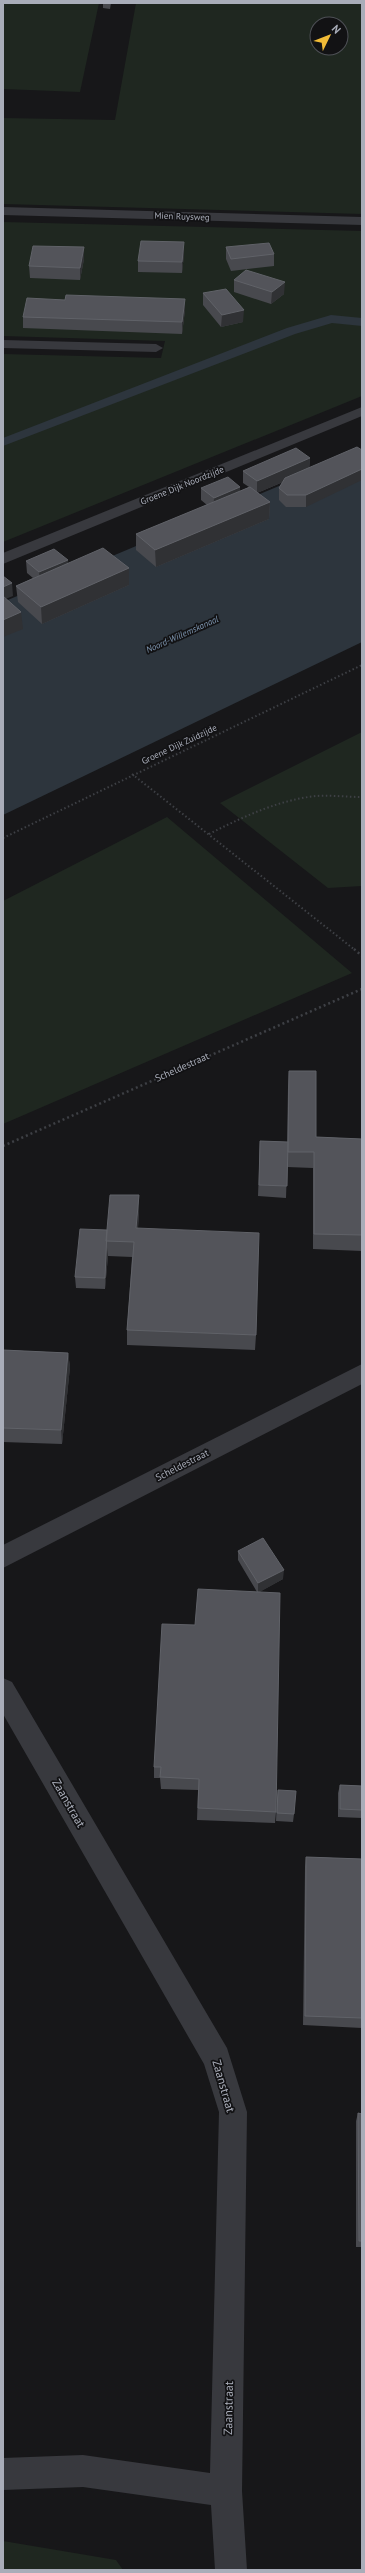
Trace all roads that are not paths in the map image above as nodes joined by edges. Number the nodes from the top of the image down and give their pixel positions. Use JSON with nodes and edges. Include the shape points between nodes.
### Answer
{"nodes":[{"id":1,"x":3,"y":211,"type":"edge"},
{"id":2,"x":362,"y":221,"type":"edge"},
{"id":3,"x":3,"y":344,"type":"edge"},
{"id":4,"x":156,"y":348,"type":"dead end"},
{"id":5,"x":362,"y":411,"type":"edge"},
{"id":6,"x":3,"y":559,"type":"edge"},
{"id":7,"x":362,"y":1372,"type":"edge"},
{"id":8,"x":3,"y":1557,"type":"edge"},
{"id":9,"x":3,"y":1690,"type":"edge"},
{"id":10,"x":3,"y":2474,"type":"edge"},
{"id":11,"x":226,"y":2491,"type":"junction"},
{"id":12,"x":231,"y":2570,"type":"edge"}],
"edges":[{"from":1,"to":2,"type":"street","name":"Mien Ruysweg"},
{"from":3,"to":4,"type":"street"},
{"from":5,"to":6,"type":"street","name":"Groene Dijk Noordzijde"},
{"from":7,"to":8,"type":"street","name":"Scheldestraat"},
{"from":9,"to":11,"type":"street","name":"Zaanstraat","via":[[217,2058],[233,2112]]},
{"from":10,"to":11,"type":"street","via":[[83,2471]]},
{"from":11,"to":12,"type":"street","name":"Zaanstraat"}]}
